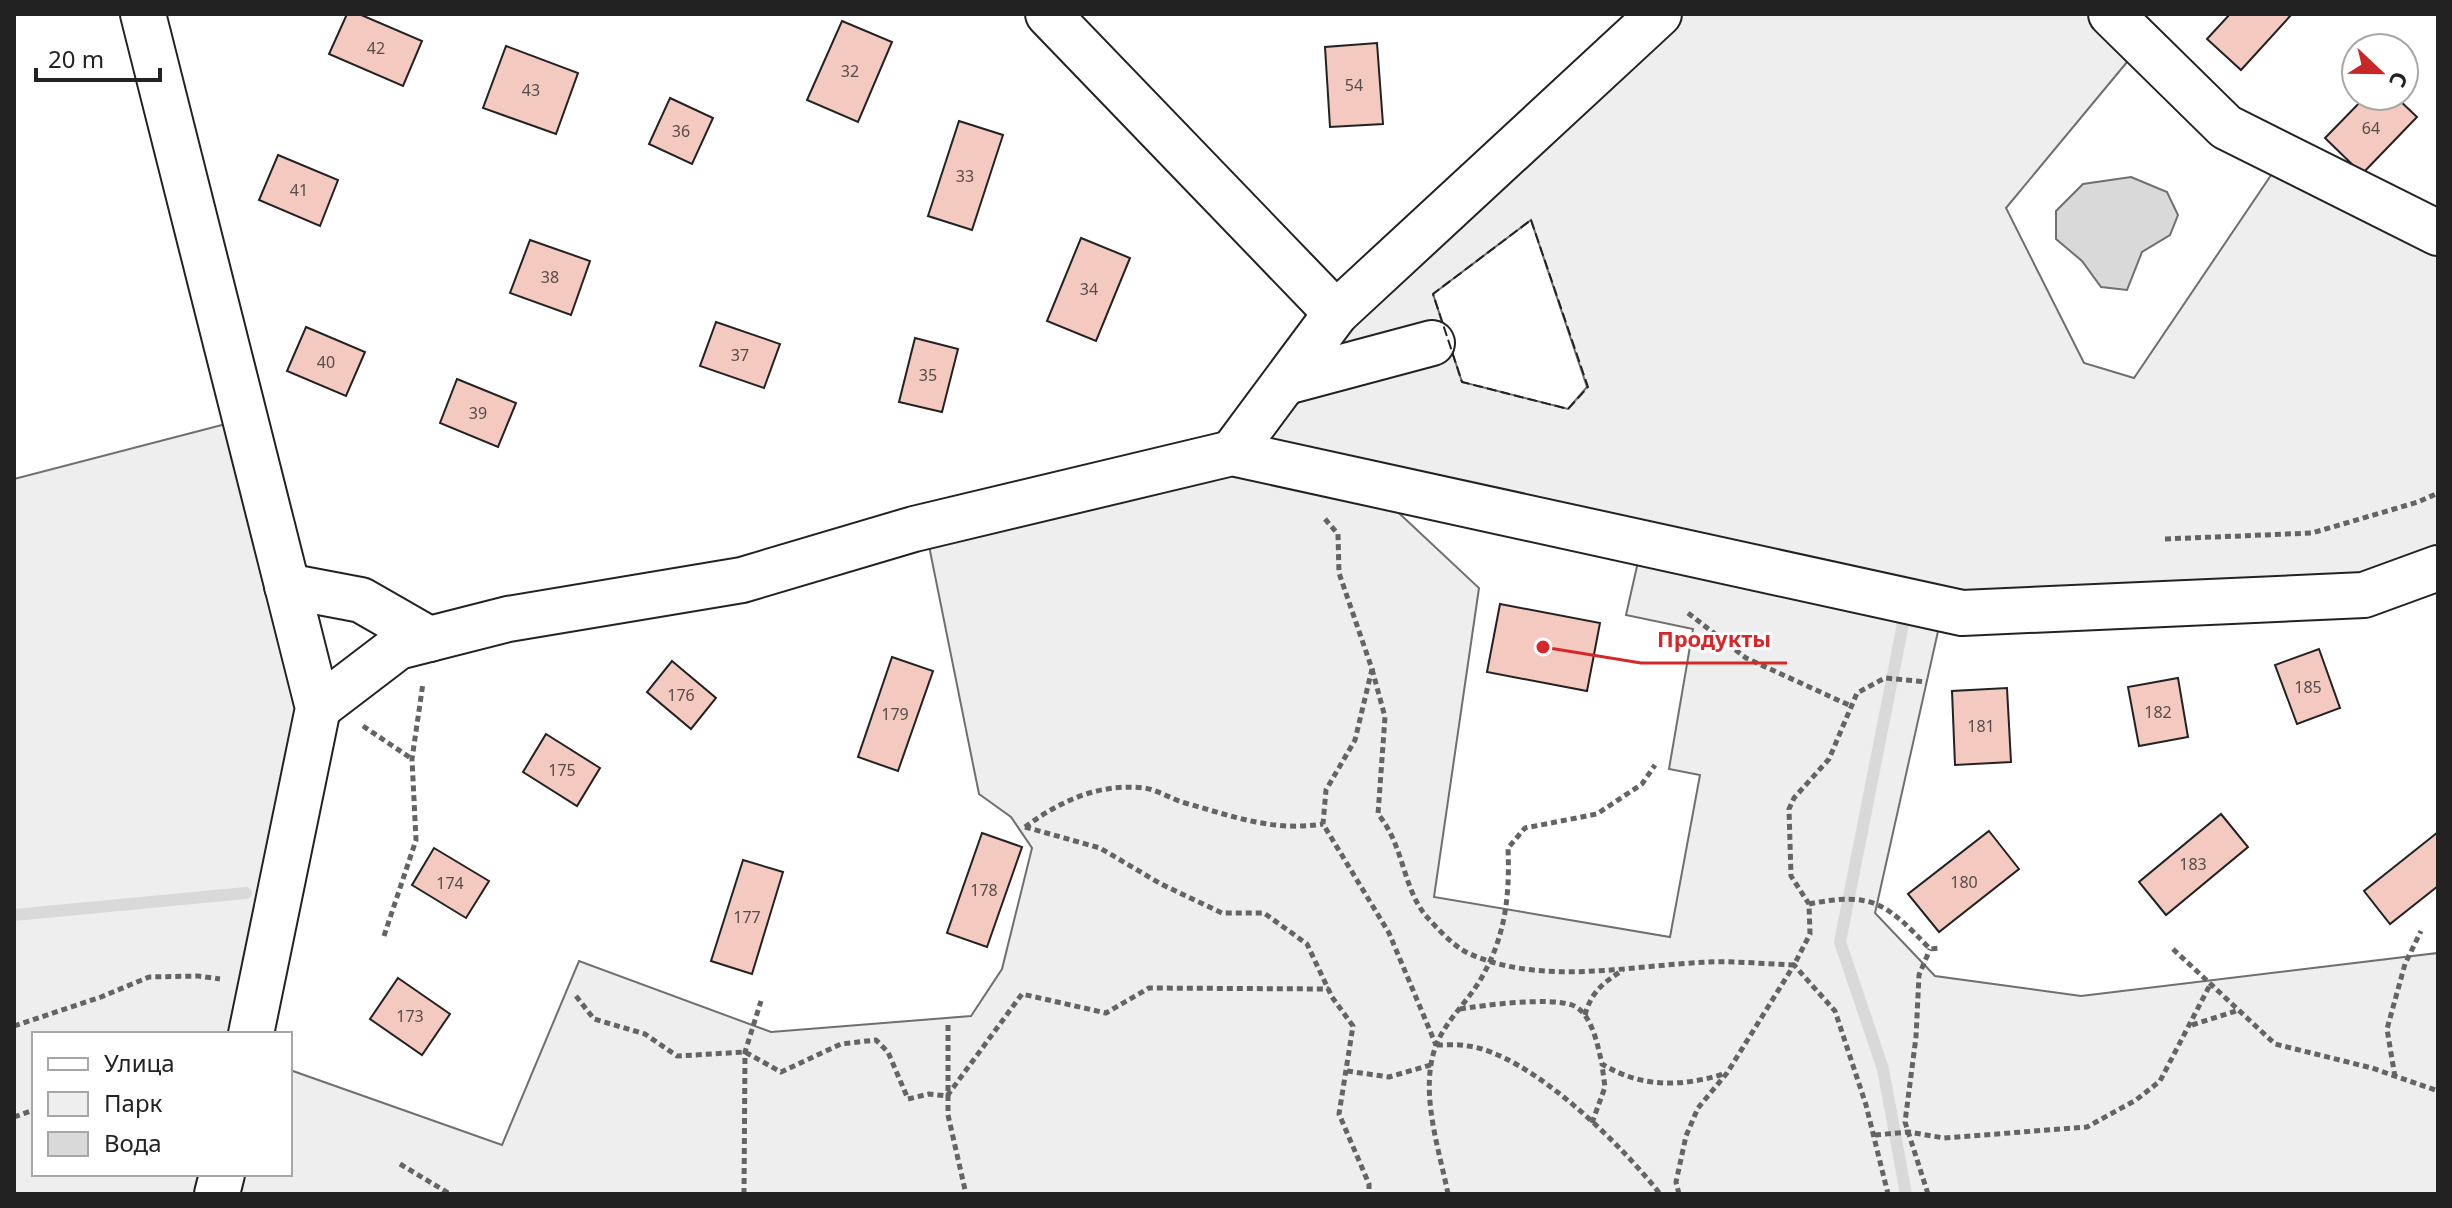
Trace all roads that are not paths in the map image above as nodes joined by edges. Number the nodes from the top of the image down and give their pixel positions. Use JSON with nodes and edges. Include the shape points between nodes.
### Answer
{"nodes":[{"id":1,"x":143,"y":14,"type":"edge"},
{"id":2,"x":1048,"y":14,"type":"edge"},
{"id":3,"x":1659,"y":14,"type":"edge"},
{"id":4,"x":2111,"y":14,"type":"edge"},
{"id":5,"x":2438,"y":233,"type":"edge"},
{"id":6,"x":1336,"y":313,"type":"junction"},
{"id":7,"x":1432,"y":343,"type":"dead end"},
{"id":8,"x":1286,"y":382,"type":"junction"},
{"id":9,"x":1232,"y":453,"type":"junction"},
{"id":10,"x":2438,"y":568,"type":"edge"},
{"id":11,"x":287,"y":586,"type":"junction"},
{"id":12,"x":429,"y":639,"type":"junction"},
{"id":13,"x":319,"y":713,"type":"junction"},
{"id":14,"x":251,"y":1032,"type":"edge"}],
"edges":[{"from":1,"to":11,"type":"street"},
{"from":2,"to":6,"type":"street"},
{"from":3,"to":6,"type":"street"},
{"from":4,"to":5,"type":"street","via":[[2226,127]]},
{"from":6,"to":8,"type":"street"},
{"from":7,"to":8,"type":"street"},
{"from":8,"to":9,"type":"street"},
{"from":9,"to":10,"type":"street","via":[[1962,613],[2364,595]]},
{"from":9,"to":12,"type":"street","via":[[914,529],[742,580],[508,619]]},
{"from":11,"to":12,"type":"street","via":[[361,600]]},
{"from":11,"to":13,"type":"street"},
{"from":12,"to":13,"type":"street","via":[[398,647]]},
{"from":13,"to":14,"type":"street"}]}
